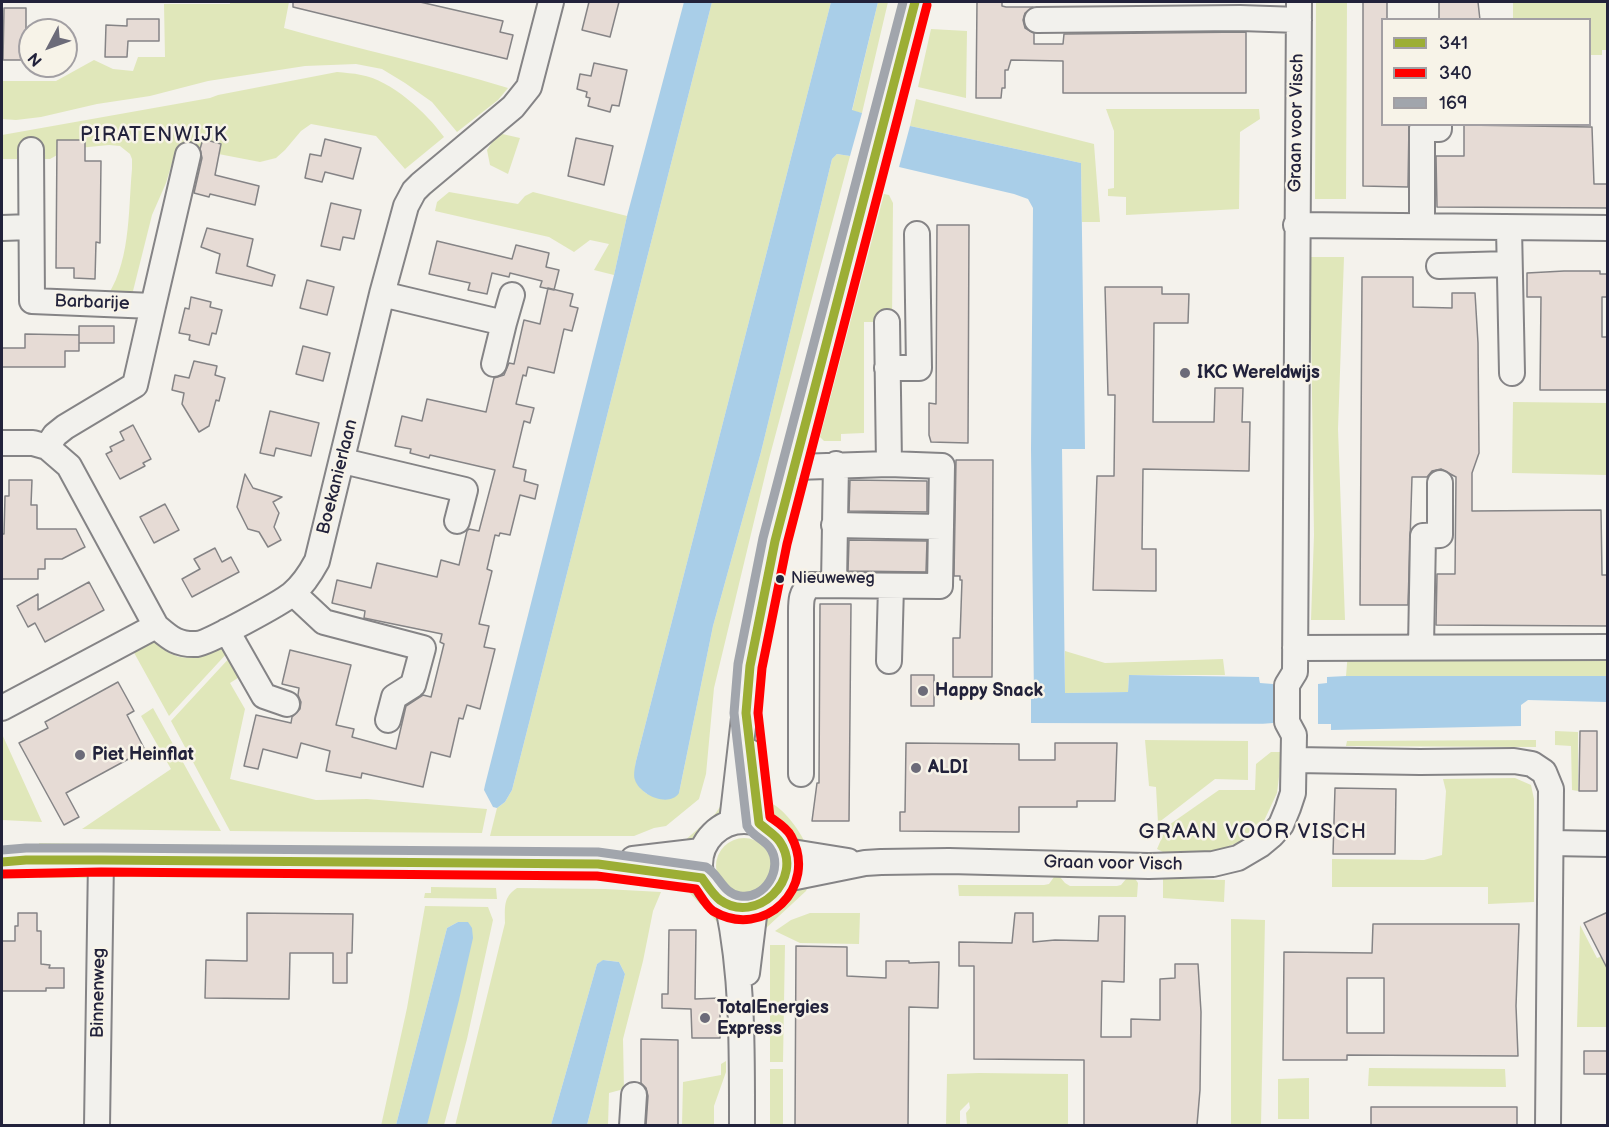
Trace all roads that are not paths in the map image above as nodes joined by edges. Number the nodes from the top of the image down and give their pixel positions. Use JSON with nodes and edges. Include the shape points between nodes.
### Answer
{"nodes":[{"id":1,"x":548,"y":2,"type":"edge"},
{"id":2,"x":915,"y":2,"type":"edge"},
{"id":3,"x":1239,"y":10,"type":"edge"},
{"id":4,"x":1299,"y":11,"type":"edge"},
{"id":5,"x":1037,"y":20,"type":"dead end"},
{"id":6,"x":1439,"y":126,"type":"edge"},
{"id":7,"x":31,"y":150,"type":"dead end"},
{"id":8,"x":188,"y":155,"type":"dead end"},
{"id":9,"x":1296,"y":225,"type":"junction"},
{"id":10,"x":1422,"y":225,"type":"junction"},
{"id":11,"x":30,"y":227,"type":"junction"},
{"id":12,"x":2,"y":228,"type":"edge"},
{"id":13,"x":1509,"y":228,"type":"junction"},
{"id":14,"x":1608,"y":228,"type":"edge"},
{"id":15,"x":917,"y":234,"type":"dead end"},
{"id":16,"x":1509,"y":264,"type":"junction"},
{"id":17,"x":1439,"y":266,"type":"dead end"},
{"id":18,"x":382,"y":294,"type":"junction"},
{"id":19,"x":512,"y":295,"type":"dead end"},
{"id":20,"x":153,"y":306,"type":"junction"},
{"id":21,"x":887,"y":322,"type":"dead end"},
{"id":22,"x":504,"y":323,"type":"junction"},
{"id":23,"x":494,"y":364,"type":"dead end"},
{"id":24,"x":887,"y":368,"type":"junction"},
{"id":25,"x":1512,"y":374,"type":"dead end"},
{"id":26,"x":2,"y":443,"type":"edge"},
{"id":27,"x":47,"y":447,"type":"junction"},
{"id":28,"x":343,"y":461,"type":"junction"},
{"id":29,"x":836,"y":464,"type":"junction"},
{"id":30,"x":889,"y":464,"type":"junction"},
{"id":31,"x":796,"y":467,"type":"junction"},
{"id":32,"x":1440,"y":483,"type":"dead end"},
{"id":33,"x":457,"y":521,"type":"dead end"},
{"id":34,"x":834,"y":525,"type":"junction"},
{"id":35,"x":941,"y":527,"type":"junction"},
{"id":36,"x":834,"y":584,"type":"junction"},
{"id":37,"x":891,"y":586,"type":"junction"},
{"id":38,"x":293,"y":593,"type":"junction"},
{"id":39,"x":156,"y":626,"type":"junction"},
{"id":40,"x":227,"y":630,"type":"junction"},
{"id":41,"x":1421,"y":647,"type":"junction"},
{"id":42,"x":1608,"y":647,"type":"edge"},
{"id":43,"x":1295,"y":648,"type":"junction"},
{"id":44,"x":889,"y":661,"type":"dead end"},
{"id":45,"x":287,"y":704,"type":"dead end"},
{"id":46,"x":2,"y":708,"type":"edge"},
{"id":47,"x":746,"y":713,"type":"junction"},
{"id":48,"x":388,"y":720,"type":"dead end"},
{"id":49,"x":1295,"y":760,"type":"junction"},
{"id":50,"x":801,"y":774,"type":"dead end"},
{"id":51,"x":732,"y":822,"type":"junction"},
{"id":52,"x":759,"y":823,"type":"junction"},
{"id":53,"x":1551,"y":843,"type":"junction"},
{"id":54,"x":1608,"y":844,"type":"edge"},
{"id":55,"x":701,"y":851,"type":"junction"},
{"id":56,"x":786,"y":851,"type":"junction"},
{"id":57,"x":2,"y":857,"type":"edge"},
{"id":58,"x":26,"y":860,"type":"junction"},
{"id":59,"x":101,"y":860,"type":"junction"},
{"id":60,"x":2,"y":862,"type":"edge"},
{"id":61,"x":865,"y":863,"type":"junction"},
{"id":62,"x":598,"y":864,"type":"junction"},
{"id":63,"x":702,"y":878,"type":"junction"},
{"id":64,"x":786,"y":879,"type":"junction"},
{"id":65,"x":728,"y":906,"type":"junction"},
{"id":66,"x":755,"y":908,"type":"junction"},
{"id":67,"x":741,"y":1008,"type":"junction"},
{"id":68,"x":634,"y":1095,"type":"dead end"},
{"id":69,"x":98,"y":1125,"type":"edge"},
{"id":70,"x":632,"y":1125,"type":"edge"},
{"id":71,"x":742,"y":1125,"type":"edge"},
{"id":72,"x":1548,"y":1125,"type":"edge"}],
"edges":[{"from":1,"to":18,"type":"street","name":"Boekanierlaan","via":[[529,87],[513,107],[414,191],[406,206]]},
{"from":2,"to":31,"type":"street"},
{"from":3,"to":4,"type":"street","name":"Graan voor Visch"},
{"from":3,"to":5,"type":"street","name":"Graan voor Visch"},
{"from":4,"to":9,"type":"street","name":"Graan voor Visch"},
{"from":6,"to":10,"type":"street","via":[[1422,129]]},
{"from":7,"to":11,"type":"street","name":"Barbarije"},
{"from":8,"to":20,"type":"street","name":"Barbarije"},
{"from":9,"to":10,"type":"street"},
{"from":9,"to":43,"type":"street","name":"Graan voor Visch"},
{"from":10,"to":13,"type":"street"},
{"from":11,"to":12,"type":"street"},
{"from":11,"to":20,"type":"street","name":"Barbarije","via":[[32,301]]},
{"from":13,"to":14,"type":"street"},
{"from":13,"to":16,"type":"street"},
{"from":15,"to":24,"type":"street","via":[[919,368]]},
{"from":16,"to":17,"type":"street"},
{"from":16,"to":25,"type":"street"},
{"from":18,"to":22,"type":"street"},
{"from":18,"to":28,"type":"street","name":"Boekanierlaan"},
{"from":19,"to":22,"type":"street"},
{"from":20,"to":27,"type":"street","name":"Barbarije","via":[[135,385],[65,427]]},
{"from":21,"to":24,"type":"street"},
{"from":22,"to":23,"type":"street"},
{"from":24,"to":30,"type":"street"},
{"from":26,"to":27,"type":"street"},
{"from":27,"to":39,"type":"street","name":"Boekanierlaan","via":[[69,466]]},
{"from":28,"to":33,"type":"street","via":[[467,481]]},
{"from":28,"to":38,"type":"street","name":"Boekanierlaan","via":[[317,561]]},
{"from":29,"to":30,"type":"street"},
{"from":29,"to":31,"type":"street"},
{"from":29,"to":34,"type":"street"},
{"from":30,"to":35,"type":"street","via":[[942,466]]},
{"from":31,"to":47,"type":"street","via":[[767,577],[750,666]]},
{"from":32,"to":41,"type":"street","via":[[1440,535],[1423,536]]},
{"from":34,"to":35,"type":"street"},
{"from":34,"to":36,"type":"street"},
{"from":35,"to":37,"type":"street","via":[[940,586]]},
{"from":36,"to":37,"type":"street"},
{"from":36,"to":50,"type":"street","via":[[810,585],[801,597]]},
{"from":37,"to":44,"type":"street"},
{"from":38,"to":40,"type":"street","name":"Boekanierlaan"},
{"from":38,"to":48,"type":"street","via":[[324,622],[423,648],[413,685],[394,697]]},
{"from":39,"to":40,"type":"street","name":"Boekanierlaan","via":[[174,642],[199,644]]},
{"from":39,"to":46,"type":"street"},
{"from":40,"to":45,"type":"street","via":[[264,696]]},
{"from":41,"to":42,"type":"street"},
{"from":41,"to":43,"type":"street"},
{"from":43,"to":49,"type":"street","name":"Graan voor Visch","via":[[1295,672],[1303,684],[1302,722],[1294,735]]},
{"from":47,"to":51,"type":"street"},
{"from":47,"to":52,"type":"street"},
{"from":49,"to":53,"type":"street","via":[[1514,760],[1532,764],[1544,772],[1551,789]]},
{"from":49,"to":61,"type":"street","name":"Graan voor Visch","via":[[1293,793],[1281,825],[1260,845],[1225,863]]},
{"from":51,"to":52,"type":"street"},
{"from":51,"to":55,"type":"street","via":[[708,838]]},
{"from":52,"to":56,"type":"street","via":[[780,839]]},
{"from":53,"to":54,"type":"street"},
{"from":53,"to":72,"type":"street"},
{"from":55,"to":62,"type":"street"},
{"from":55,"to":63,"type":"street"},
{"from":56,"to":61,"type":"street","name":"Graan voor Visch"},
{"from":56,"to":64,"type":"street"},
{"from":57,"to":58,"type":"street"},
{"from":58,"to":59,"type":"street"},
{"from":58,"to":60,"type":"street"},
{"from":59,"to":62,"type":"street"},
{"from":59,"to":69,"type":"street","name":"Binnenweg"},
{"from":61,"to":64,"type":"street","name":"Graan voor Visch"},
{"from":62,"to":63,"type":"street"},
{"from":63,"to":65,"type":"street","via":[[707,890]]},
{"from":64,"to":66,"type":"street","via":[[769,902]]},
{"from":65,"to":66,"type":"street"},
{"from":65,"to":67,"type":"street"},
{"from":66,"to":67,"type":"street"},
{"from":67,"to":71,"type":"street"},
{"from":68,"to":70,"type":"street"}]}
